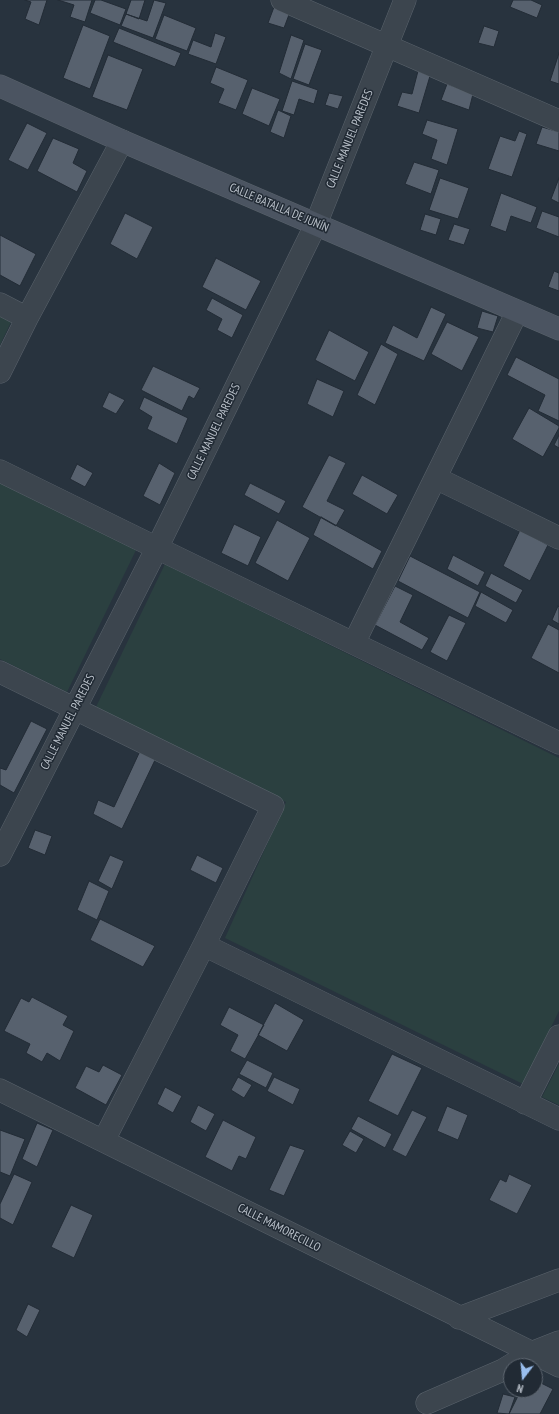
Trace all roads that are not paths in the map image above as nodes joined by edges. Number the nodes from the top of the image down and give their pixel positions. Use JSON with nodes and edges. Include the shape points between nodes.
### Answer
{"nodes":[{"id":1,"x":282,"y":0,"type":"edge"},
{"id":2,"x":405,"y":0,"type":"edge"},
{"id":3,"x":386,"y":45,"type":"junction"},
{"id":4,"x":0,"y":86,"type":"edge"},
{"id":5,"x":559,"y":121,"type":"edge"},
{"id":6,"x":122,"y":141,"type":"junction"},
{"id":7,"x":316,"y":224,"type":"junction"},
{"id":8,"x":0,"y":304,"type":"edge"},
{"id":9,"x":517,"y":312,"type":"junction"},
{"id":10,"x":27,"y":318,"type":"junction"},
{"id":11,"x":559,"y":330,"type":"edge"},
{"id":12,"x":0,"y":372,"type":"edge"},
{"id":13,"x":0,"y":471,"type":"edge"},
{"id":14,"x":436,"y":478,"type":"junction"},
{"id":15,"x":559,"y":538,"type":"edge"},
{"id":16,"x":157,"y":548,"type":"junction"},
{"id":17,"x":354,"y":643,"type":"junction"},
{"id":18,"x":0,"y":672,"type":"edge"},
{"id":19,"x":75,"y":708,"type":"junction"},
{"id":20,"x":559,"y":743,"type":"edge"},
{"id":21,"x":0,"y":855,"type":"edge"},
{"id":22,"x":204,"y":945,"type":"junction"},
{"id":23,"x":559,"y":1036,"type":"edge"},
{"id":24,"x":0,"y":1090,"type":"edge"},
{"id":25,"x":525,"y":1103,"type":"junction"},
{"id":26,"x":559,"y":1119,"type":"edge"},
{"id":27,"x":104,"y":1140,"type":"junction"},
{"id":28,"x":559,"y":1280,"type":"edge"},
{"id":29,"x":459,"y":1318,"type":"junction"},
{"id":30,"x":559,"y":1342,"type":"edge"},
{"id":31,"x":531,"y":1353,"type":"junction"},
{"id":32,"x":559,"y":1366,"type":"edge"},
{"id":33,"x":427,"y":1403,"type":"dead end"}],
"edges":[{"from":1,"to":3,"type":"street"},
{"from":2,"to":3,"type":"street","name":"CALLE MANUEL PAREDES"},
{"from":3,"to":5,"type":"street"},
{"from":3,"to":7,"type":"street","name":"CALLE MANUEL PAREDES"},
{"from":4,"to":6,"type":"main road","name":"CALLE BATALLA DE JUNÍN"},
{"from":6,"to":7,"type":"main road","name":"CALLE BATALLA DE JUNÍN"},
{"from":6,"to":10,"type":"street"},
{"from":7,"to":9,"type":"main road","name":"CALLE BATALLA DE JUNÍN"},
{"from":7,"to":16,"type":"street","name":"CALLE MANUEL PAREDES"},
{"from":8,"to":10,"type":"street"},
{"from":9,"to":11,"type":"main road","name":"CALLE BATALLA DE JUNÍN"},
{"from":9,"to":14,"type":"street"},
{"from":10,"to":12,"type":"street"},
{"from":13,"to":16,"type":"street"},
{"from":14,"to":15,"type":"street"},
{"from":14,"to":17,"type":"street"},
{"from":16,"to":17,"type":"street"},
{"from":16,"to":19,"type":"street","name":"CALLE MANUEL PAREDES"},
{"from":17,"to":20,"type":"street"},
{"from":18,"to":19,"type":"street"},
{"from":19,"to":21,"type":"street","name":"CALLE MANUEL PAREDES"},
{"from":19,"to":22,"type":"street","via":[[273,806]]},
{"from":22,"to":25,"type":"street"},
{"from":22,"to":27,"type":"street"},
{"from":23,"to":25,"type":"street"},
{"from":24,"to":27,"type":"street","name":"CALLE MAMORECILLO"},
{"from":25,"to":26,"type":"street"},
{"from":27,"to":29,"type":"street","name":"CALLE MAMORECILLO"},
{"from":28,"to":29,"type":"street"},
{"from":29,"to":31,"type":"street","name":"CALLE MAMORECILLO"},
{"from":30,"to":31,"type":"street"},
{"from":31,"to":32,"type":"street","name":"CALLE MAMORECILLO"},
{"from":31,"to":33,"type":"street","via":[[503,1370]]}]}
